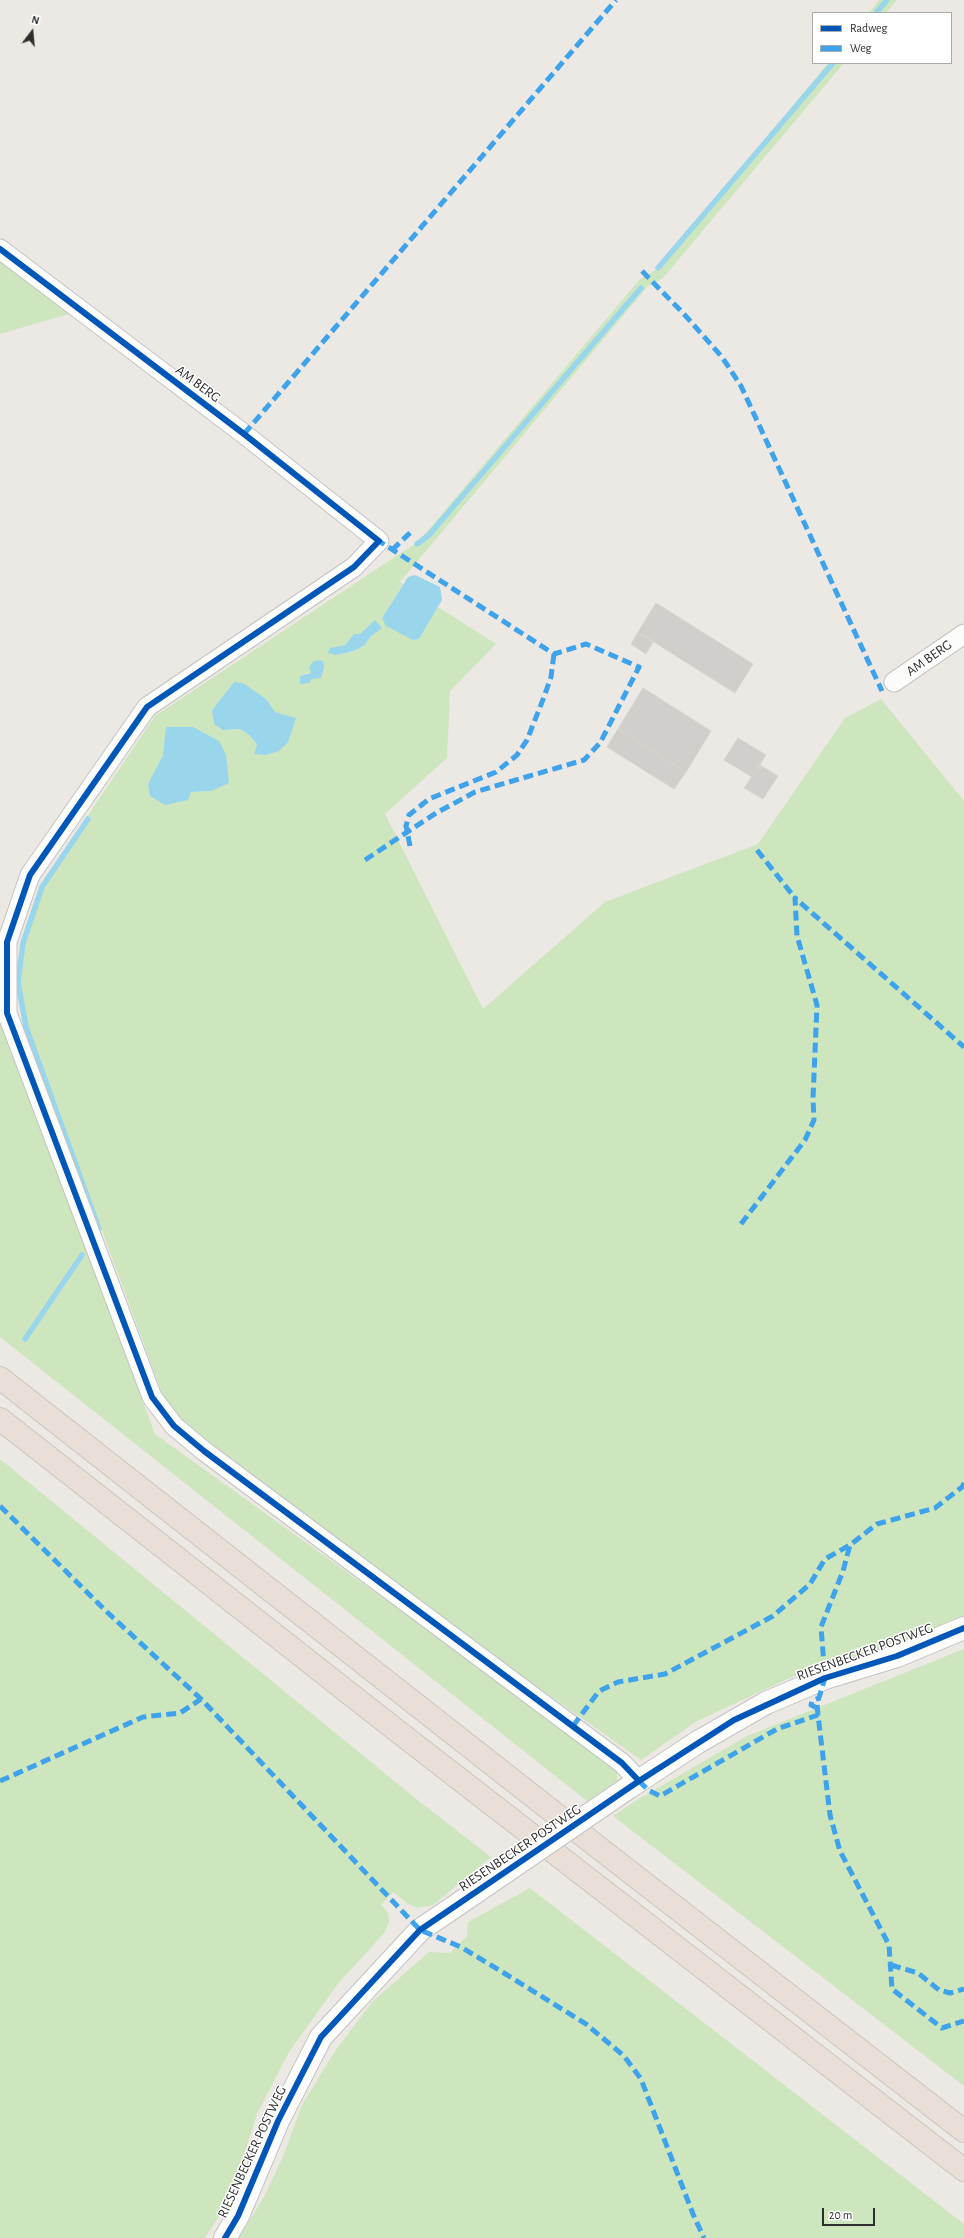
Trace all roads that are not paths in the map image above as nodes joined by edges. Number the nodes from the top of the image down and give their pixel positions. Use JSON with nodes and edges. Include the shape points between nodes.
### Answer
{"nodes":[{"id":1,"x":0,"y":249,"type":"edge"},
{"id":2,"x":964,"y":634,"type":"edge"},
{"id":3,"x":894,"y":682,"type":"dead end"},
{"id":4,"x":0,"y":1378,"type":"edge"},
{"id":5,"x":0,"y":1419,"type":"edge"},
{"id":6,"x":964,"y":1628,"type":"edge"},
{"id":7,"x":634,"y":1785,"type":"junction"},
{"id":8,"x":964,"y":2131,"type":"edge"},
{"id":9,"x":964,"y":2170,"type":"edge"},
{"id":10,"x":225,"y":2238,"type":"edge"}],
"edges":[{"from":1,"to":7,"type":"street","name":"AM BERG","via":[[244,434],[379,542],[354,567],[147,707],[30,875],[7,942],[7,1013],[152,1397],[174,1426],[622,1763]]},
{"from":2,"to":3,"type":"street","name":"AM BERG"},
{"from":4,"to":8,"type":"highway"},
{"from":5,"to":9,"type":"highway"},
{"from":6,"to":7,"type":"street","name":"RIESENBECKER POSTWEG","via":[[897,1656],[825,1678],[766,1703],[728,1723]]},
{"from":7,"to":10,"type":"street","name":"RIESENBECKER POSTWEG","bridge":true,"via":[[420,1930],[321,2037],[278,2121],[238,2216]]}]}
